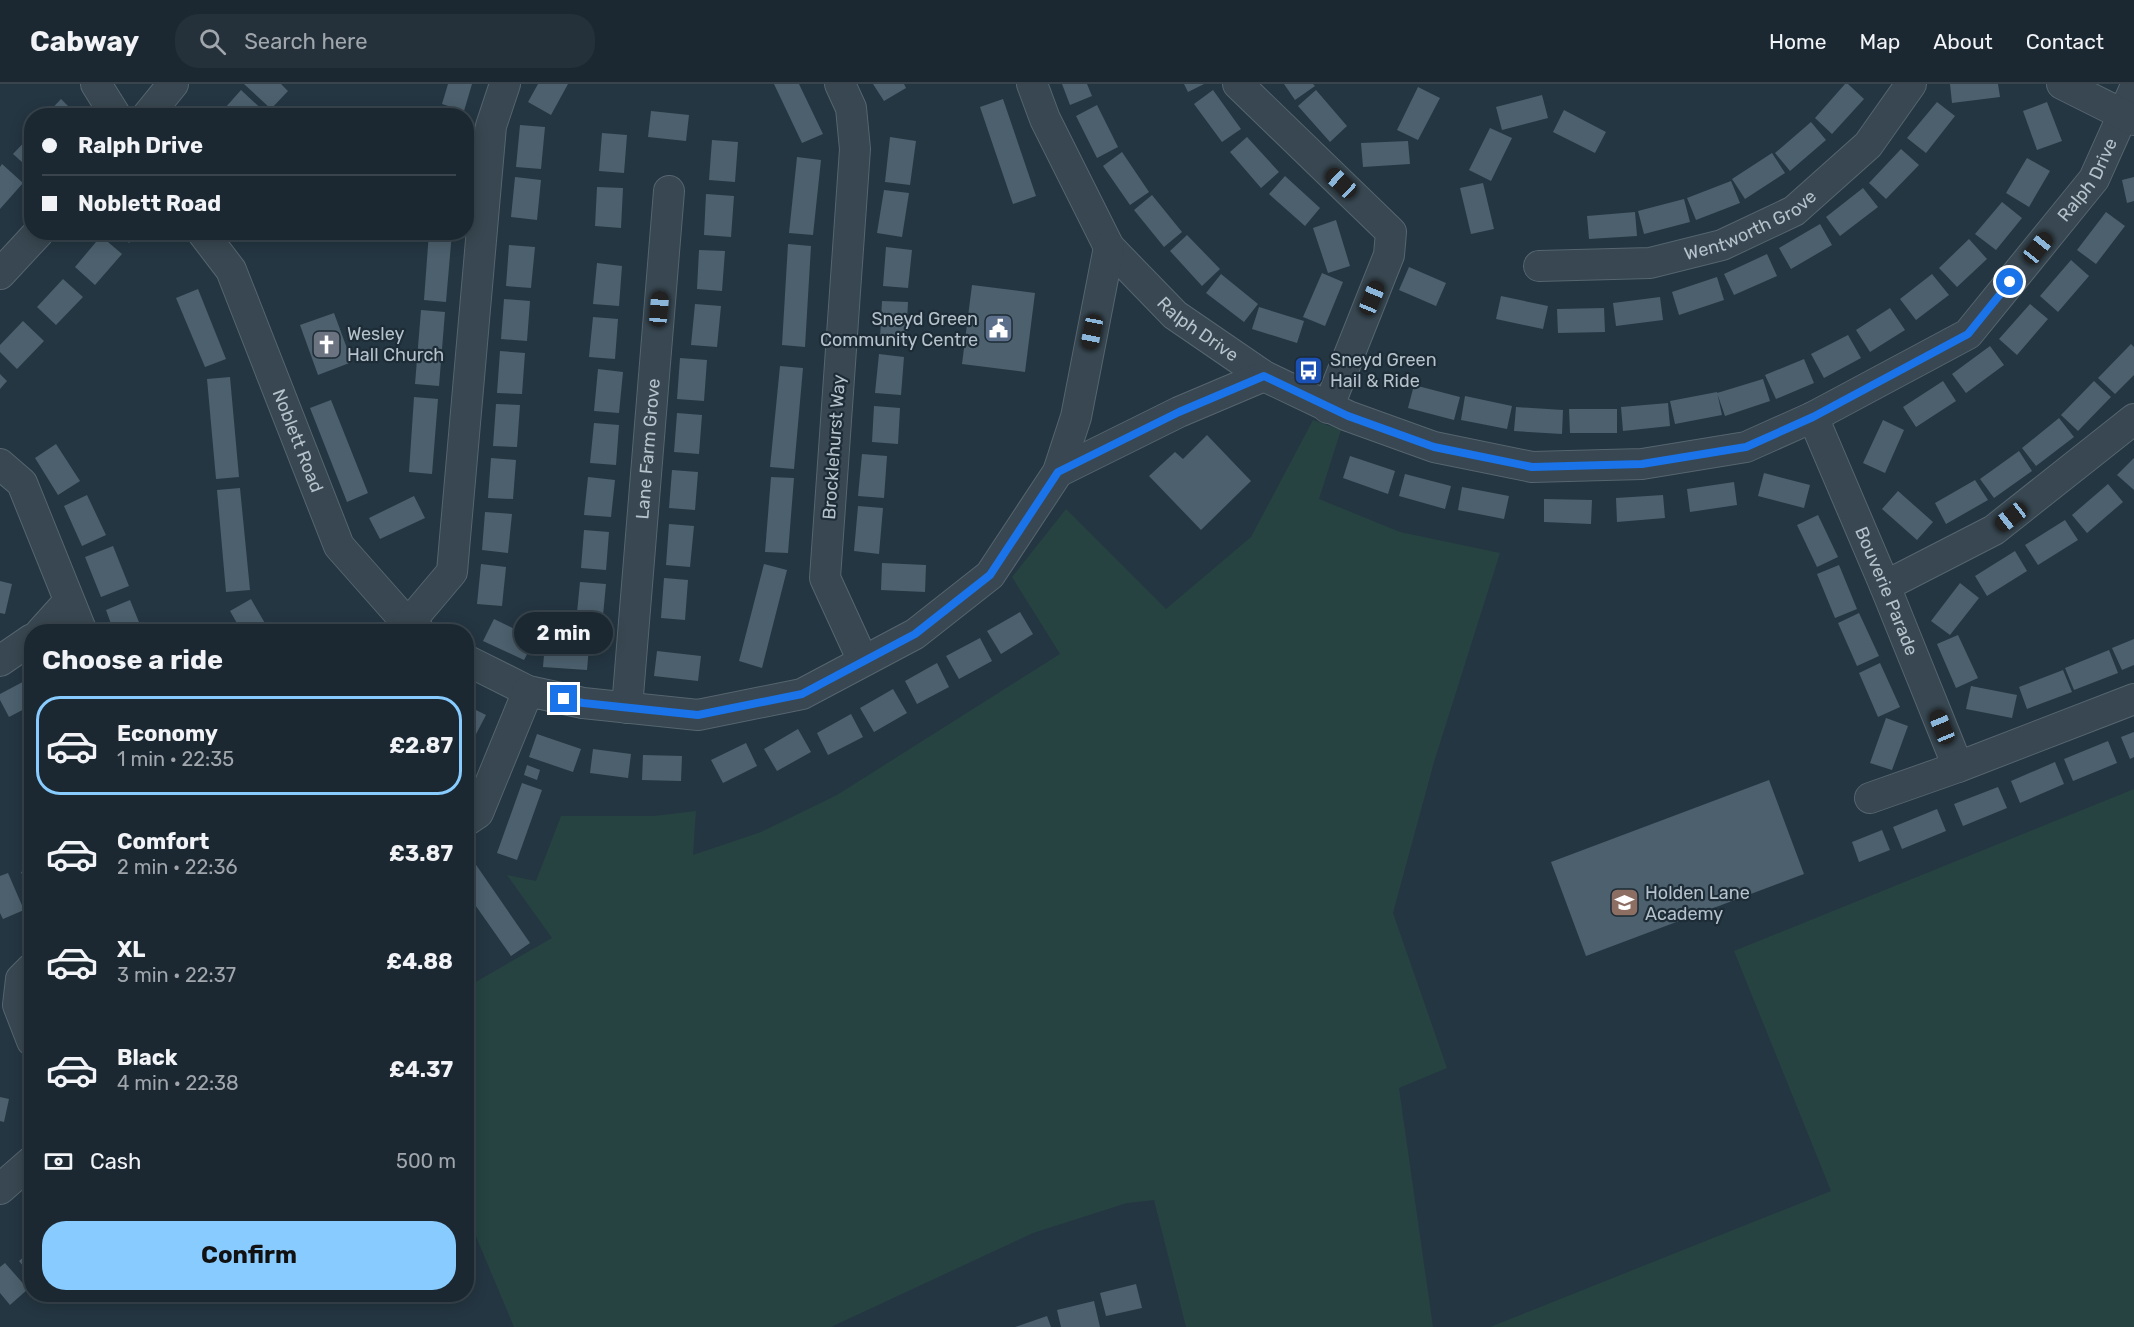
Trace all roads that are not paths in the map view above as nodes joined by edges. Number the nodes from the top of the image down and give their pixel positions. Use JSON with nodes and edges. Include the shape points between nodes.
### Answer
{"nodes":[{"id":1,"x":96,"y":84,"type":"edge"},
{"id":2,"x":173,"y":84,"type":"edge"},
{"id":3,"x":505,"y":84,"type":"edge"},
{"id":4,"x":840,"y":84,"type":"edge"},
{"id":5,"x":1032,"y":84,"type":"edge"},
{"id":6,"x":1238,"y":84,"type":"edge"},
{"id":7,"x":1911,"y":84,"type":"edge"},
{"id":8,"x":2062,"y":84,"type":"edge"},
{"id":9,"x":111,"y":108,"type":"edge"},
{"id":10,"x":154,"y":108,"type":"edge"},
{"id":11,"x":2130,"y":108,"type":"edge"},
{"id":12,"x":669,"y":191,"type":"dead end"},
{"id":13,"x":32,"y":240,"type":"edge"},
{"id":14,"x":208,"y":240,"type":"edge"},
{"id":15,"x":1109,"y":247,"type":"junction"},
{"id":16,"x":1539,"y":266,"type":"dead end"},
{"id":17,"x":0,"y":274,"type":"edge"},
{"id":18,"x":1264,"y":376,"type":"junction"},
{"id":19,"x":1329,"y":408,"type":"junction"},
{"id":20,"x":1813,"y":417,"type":"junction"},
{"id":21,"x":2134,"y":419,"type":"edge"},
{"id":22,"x":0,"y":464,"type":"edge"},
{"id":23,"x":1058,"y":472,"type":"junction"},
{"id":24,"x":1885,"y":586,"type":"junction"},
{"id":25,"x":69,"y":601,"type":"junction"},
{"id":26,"x":48,"y":624,"type":"edge"},
{"id":27,"x":79,"y":624,"type":"edge"},
{"id":28,"x":410,"y":624,"type":"edge"},
{"id":29,"x":417,"y":624,"type":"edge"},
{"id":30,"x":24,"y":644,"type":"edge"},
{"id":31,"x":0,"y":661,"type":"edge"},
{"id":32,"x":863,"y":661,"type":"junction"},
{"id":33,"x":474,"y":664,"type":"edge"},
{"id":34,"x":528,"y":691,"type":"junction"},
{"id":35,"x":2134,"y":699,"type":"edge"},
{"id":36,"x":627,"y":708,"type":"junction"},
{"id":37,"x":1958,"y":767,"type":"junction"},
{"id":38,"x":1870,"y":798,"type":"dead end"},
{"id":39,"x":474,"y":816,"type":"edge"},
{"id":40,"x":24,"y":976,"type":"edge"},
{"id":41,"x":24,"y":1020,"type":"edge"},
{"id":42,"x":24,"y":1168,"type":"edge"},
{"id":43,"x":0,"y":1189,"type":"edge"}],
"edges":[{"from":1,"to":9,"type":"street"},
{"from":2,"to":10,"type":"street"},
{"from":3,"to":29,"type":"street","via":[[491,126],[452,572]]},
{"from":4,"to":32,"type":"street","name":"Brocklehurst Way","via":[[851,108],[855,149],[825,578]]},
{"from":5,"to":15,"type":"street","name":"Ralph Drive","via":[[1045,119]]},
{"from":6,"to":19,"type":"street","via":[[1391,232],[1389,255]]},
{"from":7,"to":16,"type":"street","name":"Wentworth Grove","via":[[1868,144],[1794,211],[1722,244],[1650,263]]},
{"from":8,"to":11,"type":"street"},
{"from":11,"to":20,"type":"street","name":"Ralph Drive","via":[[2094,179],[1968,334]]},
{"from":12,"to":36,"type":"street","name":"Lane Farm Grove"},
{"from":13,"to":17,"type":"street"},
{"from":14,"to":28,"type":"street","name":"Noblett Road","via":[[231,270],[339,546]]},
{"from":15,"to":18,"type":"street","name":"Ralph Drive","via":[[1175,315]]},
{"from":15,"to":23,"type":"street","via":[[1076,417]]},
{"from":18,"to":19,"type":"street","name":"Ralph Drive"},
{"from":18,"to":23,"type":"street","via":[[1179,412]]},
{"from":19,"to":20,"type":"street","name":"Ralph Drive","via":[[1434,447],[1532,467],[1642,464],[1746,447]]},
{"from":20,"to":24,"type":"street","name":"Bouverie Parade"},
{"from":21,"to":24,"type":"street","via":[[1994,530]]},
{"from":22,"to":25,"type":"street","via":[[22,483]]},
{"from":23,"to":32,"type":"street","via":[[990,575],[915,634]]},
{"from":24,"to":37,"type":"street","name":"Bouverie Parade"},
{"from":25,"to":26,"type":"street"},
{"from":25,"to":27,"type":"street"},
{"from":30,"to":31,"type":"street"},
{"from":32,"to":36,"type":"street","via":[[802,694],[698,715]]},
{"from":33,"to":34,"type":"street"},
{"from":34,"to":36,"type":"street"},
{"from":34,"to":39,"type":"street"},
{"from":35,"to":37,"type":"street"},
{"from":37,"to":38,"type":"street"},
{"from":40,"to":41,"type":"street","via":[[18,1005]]},
{"from":42,"to":43,"type":"street"}]}
